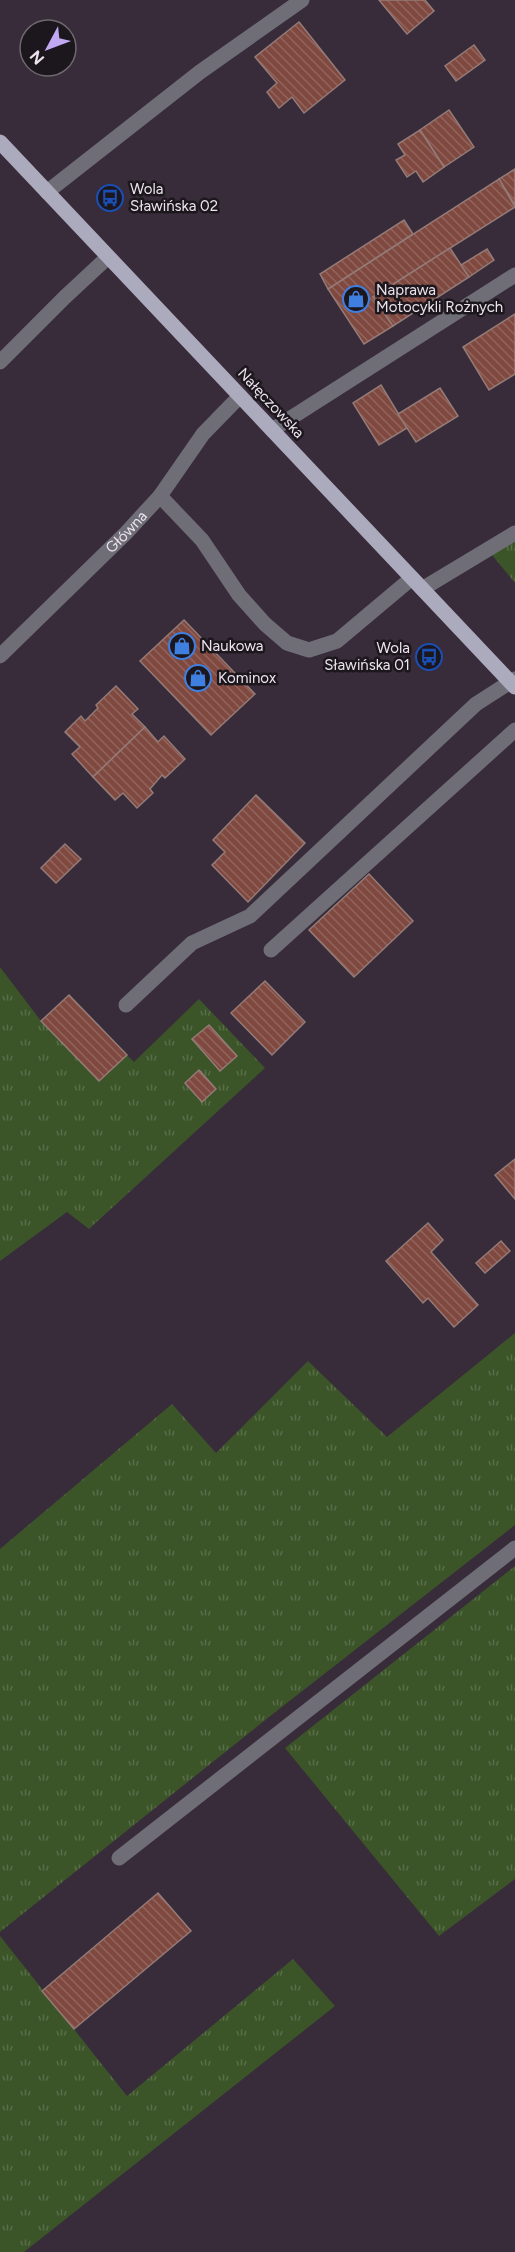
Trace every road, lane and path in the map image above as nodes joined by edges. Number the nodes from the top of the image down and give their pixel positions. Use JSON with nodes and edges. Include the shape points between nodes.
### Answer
{"nodes":[{"id":1,"x":302,"y":0,"type":"edge"},
{"id":2,"x":0,"y":142,"type":"edge"},
{"id":3,"x":47,"y":192,"type":"junction"},
{"id":4,"x":108,"y":257,"type":"junction"},
{"id":5,"x":515,"y":275,"type":"edge"},
{"id":6,"x":0,"y":362,"type":"edge"},
{"id":7,"x":240,"y":396,"type":"junction"},
{"id":8,"x":272,"y":430,"type":"junction"},
{"id":9,"x":160,"y":496,"type":"junction"},
{"id":10,"x":515,"y":533,"type":"edge"},
{"id":11,"x":417,"y":584,"type":"junction"},
{"id":12,"x":0,"y":656,"type":"edge"},
{"id":13,"x":513,"y":683,"type":"edge"},
{"id":14,"x":515,"y":730,"type":"edge"},
{"id":15,"x":271,"y":950,"type":"dead end"},
{"id":16,"x":126,"y":1005,"type":"dead end"},
{"id":17,"x":515,"y":1548,"type":"edge"},
{"id":18,"x":119,"y":1858,"type":"dead end"}],
"edges":[{"from":1,"to":3,"type":"street","via":[[200,72]]},
{"from":2,"to":3,"type":"main road","name":"Nałęczowska"},
{"from":3,"to":4,"type":"main road","name":"Nałęczowska"},
{"from":4,"to":6,"type":"street"},
{"from":4,"to":7,"type":"main road","name":"Nałęczowska"},
{"from":5,"to":8,"type":"street"},
{"from":7,"to":8,"type":"main road","name":"Nałęczowska"},
{"from":7,"to":9,"type":"street","name":"Główna","via":[[203,434]]},
{"from":8,"to":11,"type":"main road","name":"Nałęczowska"},
{"from":9,"to":11,"type":"street","via":[[202,540],[239,595],[287,643],[309,650],[337,641]]},
{"from":9,"to":12,"type":"street","name":"Główna"},
{"from":10,"to":11,"type":"street"},
{"from":11,"to":13,"type":"main road","name":"Nałęczowska"},
{"from":13,"to":16,"type":"street","via":[[476,704],[250,916],[192,944]]},
{"from":14,"to":15,"type":"street"},
{"from":17,"to":18,"type":"street"}]}
